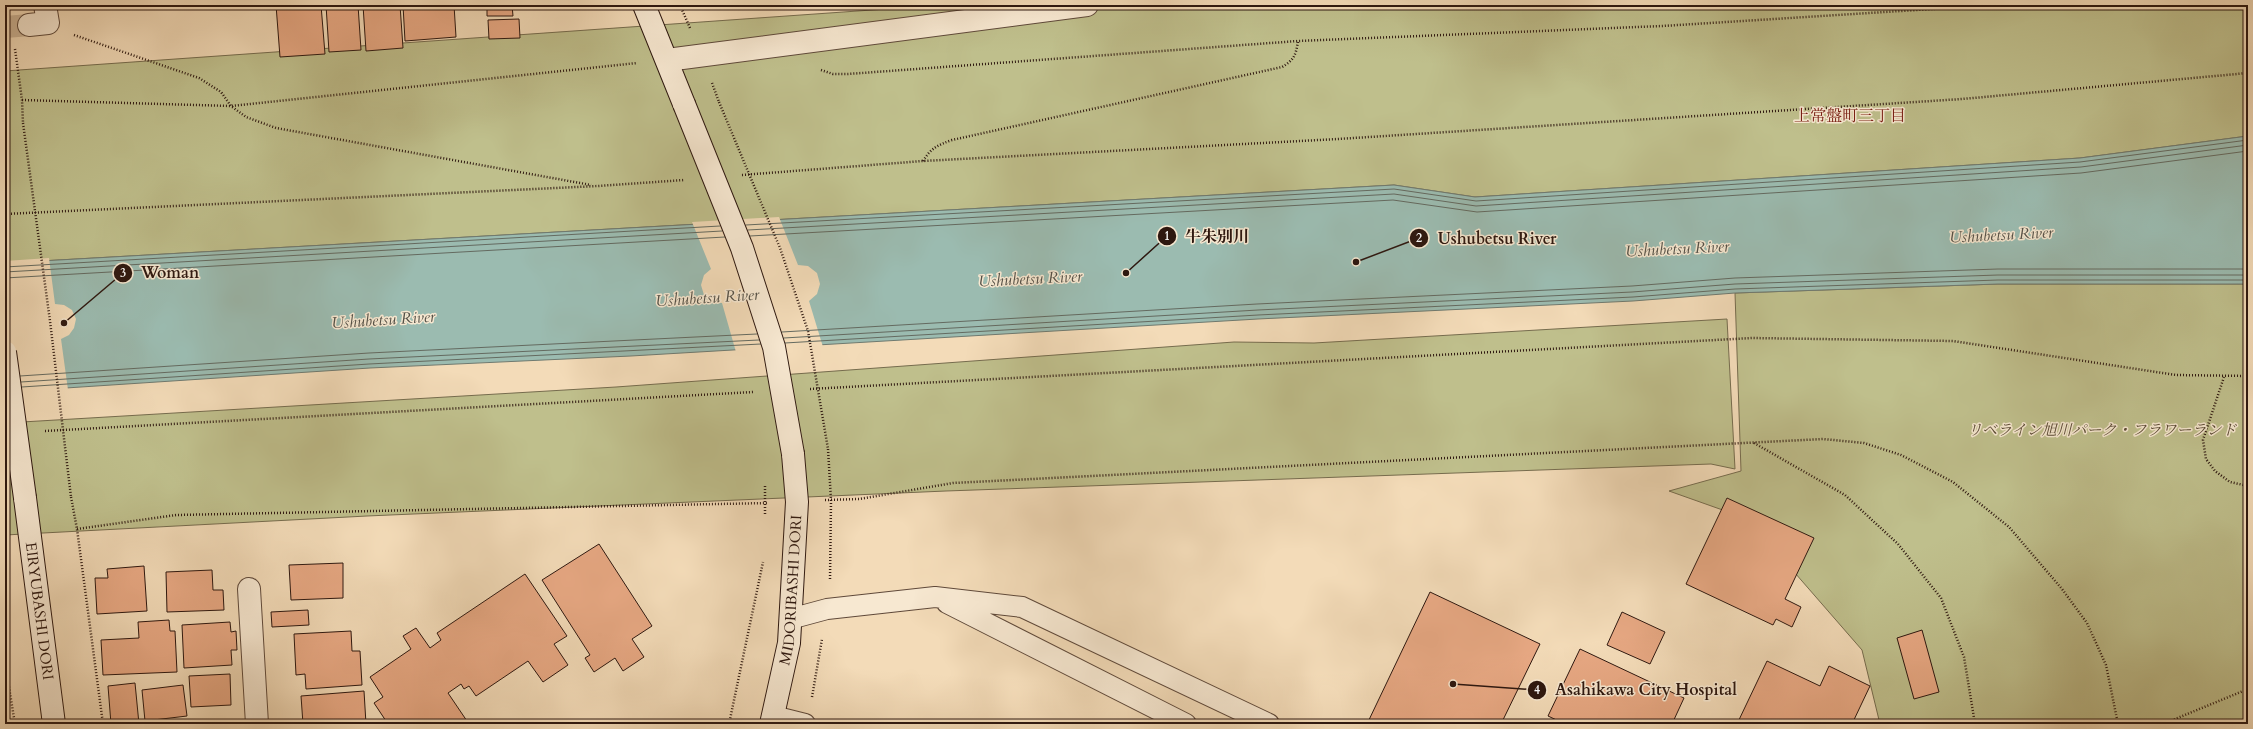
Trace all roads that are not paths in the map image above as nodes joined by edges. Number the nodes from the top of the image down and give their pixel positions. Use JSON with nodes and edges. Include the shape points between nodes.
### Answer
{"nodes":[{"id":1,"x":644,"y":5,"type":"edge"},
{"id":2,"x":1087,"y":5,"type":"edge"},
{"id":3,"x":667,"y":60,"type":"junction"},
{"id":4,"x":5,"y":352,"type":"edge"},
{"id":5,"x":248,"y":589,"type":"dead end"},
{"id":6,"x":935,"y":597,"type":"junction"},
{"id":7,"x":790,"y":620,"type":"junction"},
{"id":8,"x":772,"y":720,"type":"edge"},
{"id":9,"x":54,"y":724,"type":"edge"},
{"id":10,"x":257,"y":724,"type":"edge"},
{"id":11,"x":805,"y":724,"type":"edge"},
{"id":12,"x":1186,"y":724,"type":"edge"},
{"id":13,"x":1269,"y":724,"type":"edge"}],
"edges":[{"from":1,"to":3,"type":"street"},
{"from":2,"to":3,"type":"street"},
{"from":3,"to":7,"type":"street","name":"MIDORIBASHI DORI","bridge":true,"via":[[742,248],[774,347],[793,454],[797,502]]},
{"from":4,"to":9,"type":"street","name":"EIRYUBASHI DORI","bridge":true},
{"from":5,"to":10,"type":"street"},
{"from":6,"to":7,"type":"lane","via":[[827,609]]},
{"from":6,"to":12,"type":"lane"},
{"from":6,"to":13,"type":"lane","via":[[1022,607]]},
{"from":7,"to":8,"type":"street","name":"MIDORIBASHI DORI","via":[[789,643]]},
{"from":8,"to":11,"type":"lane"}]}
